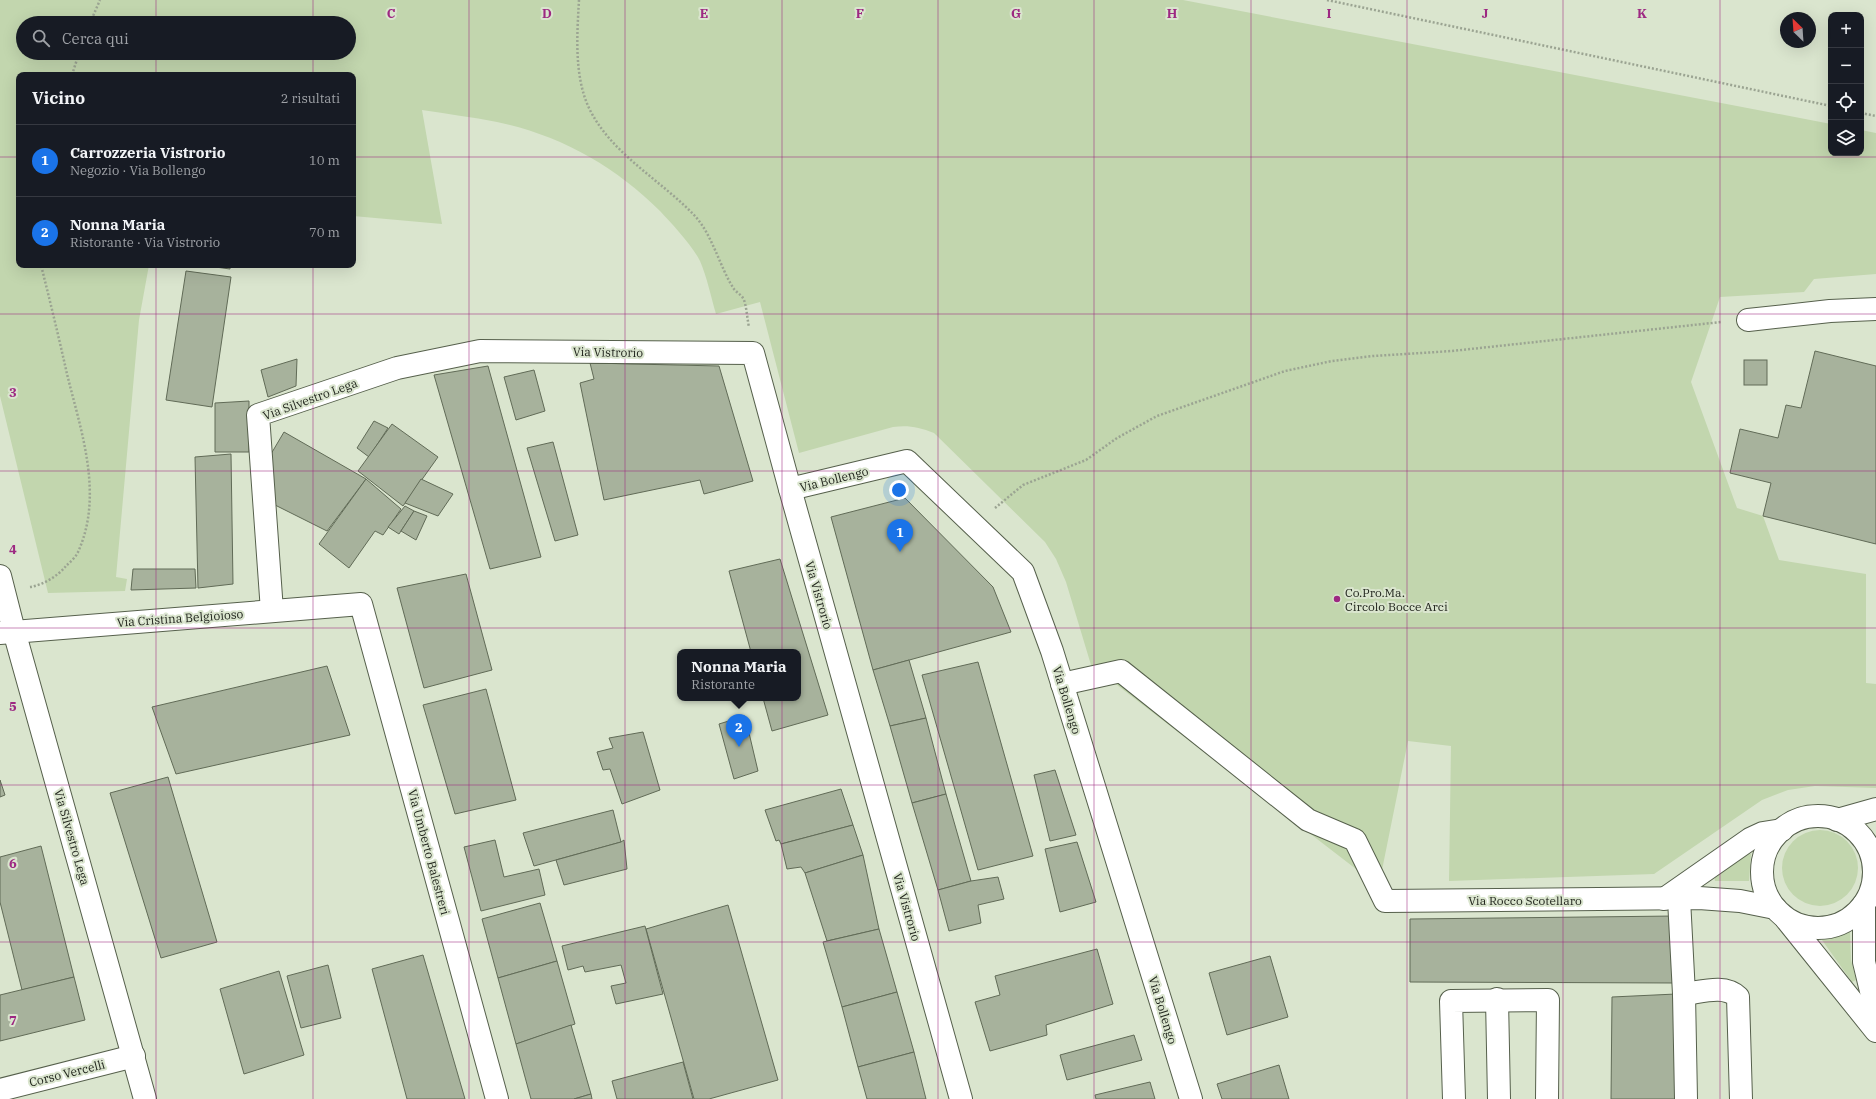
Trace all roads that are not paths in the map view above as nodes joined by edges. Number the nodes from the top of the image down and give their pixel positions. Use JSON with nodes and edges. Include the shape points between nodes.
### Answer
{"nodes":[{"id":1,"x":1876,"y":309,"type":"edge"},
{"id":2,"x":1748,"y":320,"type":"road end"},
{"id":3,"x":480,"y":351,"type":"joint"},
{"id":4,"x":790,"y":489,"type":"junction"},
{"id":5,"x":2,"y":583,"type":"edge"},
{"id":6,"x":361,"y":604,"type":"joint"},
{"id":7,"x":272,"y":611,"type":"junction"},
{"id":8,"x":7,"y":632,"type":"edge"},
{"id":9,"x":1062,"y":684,"type":"junction"},
{"id":10,"x":1876,"y":809,"type":"edge"},
{"id":11,"x":1837,"y":820,"type":"junction"},
{"id":12,"x":1782,"y":830,"type":"junction"},
{"id":13,"x":1870,"y":893,"type":"edge"},
{"id":14,"x":1672,"y":899,"type":"junction"},
{"id":15,"x":1780,"y":913,"type":"junction"},
{"id":16,"x":1684,"y":994,"type":"junction"},
{"id":17,"x":1497,"y":999,"type":"junction"},
{"id":18,"x":1876,"y":1012,"type":"edge"},
{"id":19,"x":1876,"y":1031,"type":"edge"},
{"id":20,"x":134,"y":1056,"type":"junction"},
{"id":21,"x":0,"y":1090,"type":"edge"},
{"id":22,"x":145,"y":1099,"type":"edge"},
{"id":23,"x":497,"y":1099,"type":"edge"},
{"id":24,"x":961,"y":1099,"type":"edge"},
{"id":25,"x":1191,"y":1099,"type":"edge"},
{"id":26,"x":1454,"y":1099,"type":"edge"},
{"id":27,"x":1499,"y":1099,"type":"edge"},
{"id":28,"x":1547,"y":1099,"type":"edge"},
{"id":29,"x":1686,"y":1099,"type":"edge"},
{"id":30,"x":1741,"y":1099,"type":"edge"}],
"edges":[{"from":1,"to":2,"type":"street"},
{"from":3,"to":4,"type":"street","name":"Via Vistrorio","via":[[753,353]]},
{"from":3,"to":7,"type":"street","name":"Via Silvestro Lega","via":[[397,368],[258,415]]},
{"from":4,"to":9,"type":"street","name":"Via Bollengo","via":[[907,461],[1023,572]]},
{"from":4,"to":24,"type":"street","name":"Via Vistrorio"},
{"from":5,"to":8,"type":"street","name":"Via Silvestro Lega"},
{"from":6,"to":7,"type":"street","name":"Via Cristina Belgioioso"},
{"from":6,"to":23,"type":"street","name":"Via Umberto Balestreri"},
{"from":7,"to":8,"type":"street","name":"Via Cristina Belgioioso"},
{"from":8,"to":20,"type":"street","name":"Via Silvestro Lega"},
{"from":9,"to":14,"type":"street","name":"Via Rocco Scotellaro","via":[[1121,671],[1308,820],[1355,840],[1385,901]]},
{"from":9,"to":25,"type":"street","name":"Via Bollengo"},
{"from":10,"to":11,"type":"street"},
{"from":11,"to":12,"type":"street","via":[[1808,817]]},
{"from":11,"to":13,"type":"street","via":[[1850,826],[1861,836],[1869,849],[1874,877]]},
{"from":12,"to":14,"type":"street","via":[[1763,832],[1750,839]]},
{"from":12,"to":15,"type":"street","via":[[1772,840],[1765,853],[1762,867],[1767,896]]},
{"from":13,"to":15,"type":"street","via":[[1854,915],[1842,923],[1827,927],[1799,925]]},
{"from":13,"to":18,"type":"street","via":[[1864,962]]},
{"from":14,"to":15,"type":"street","name":"Via Rocco Scotellaro","via":[[1726,900]]},
{"from":14,"to":16,"type":"street"},
{"from":15,"to":19,"type":"street"},
{"from":16,"to":29,"type":"street"},
{"from":16,"to":30,"type":"street","via":[[1721,989],[1738,997]]},
{"from":17,"to":26,"type":"street","via":[[1451,1000]]},
{"from":17,"to":27,"type":"street"},
{"from":17,"to":28,"type":"street","via":[[1548,1000]]},
{"from":20,"to":21,"type":"street","name":"Corso Vercelli"},
{"from":20,"to":22,"type":"street","name":"Via Silvestro Lega"}]}
